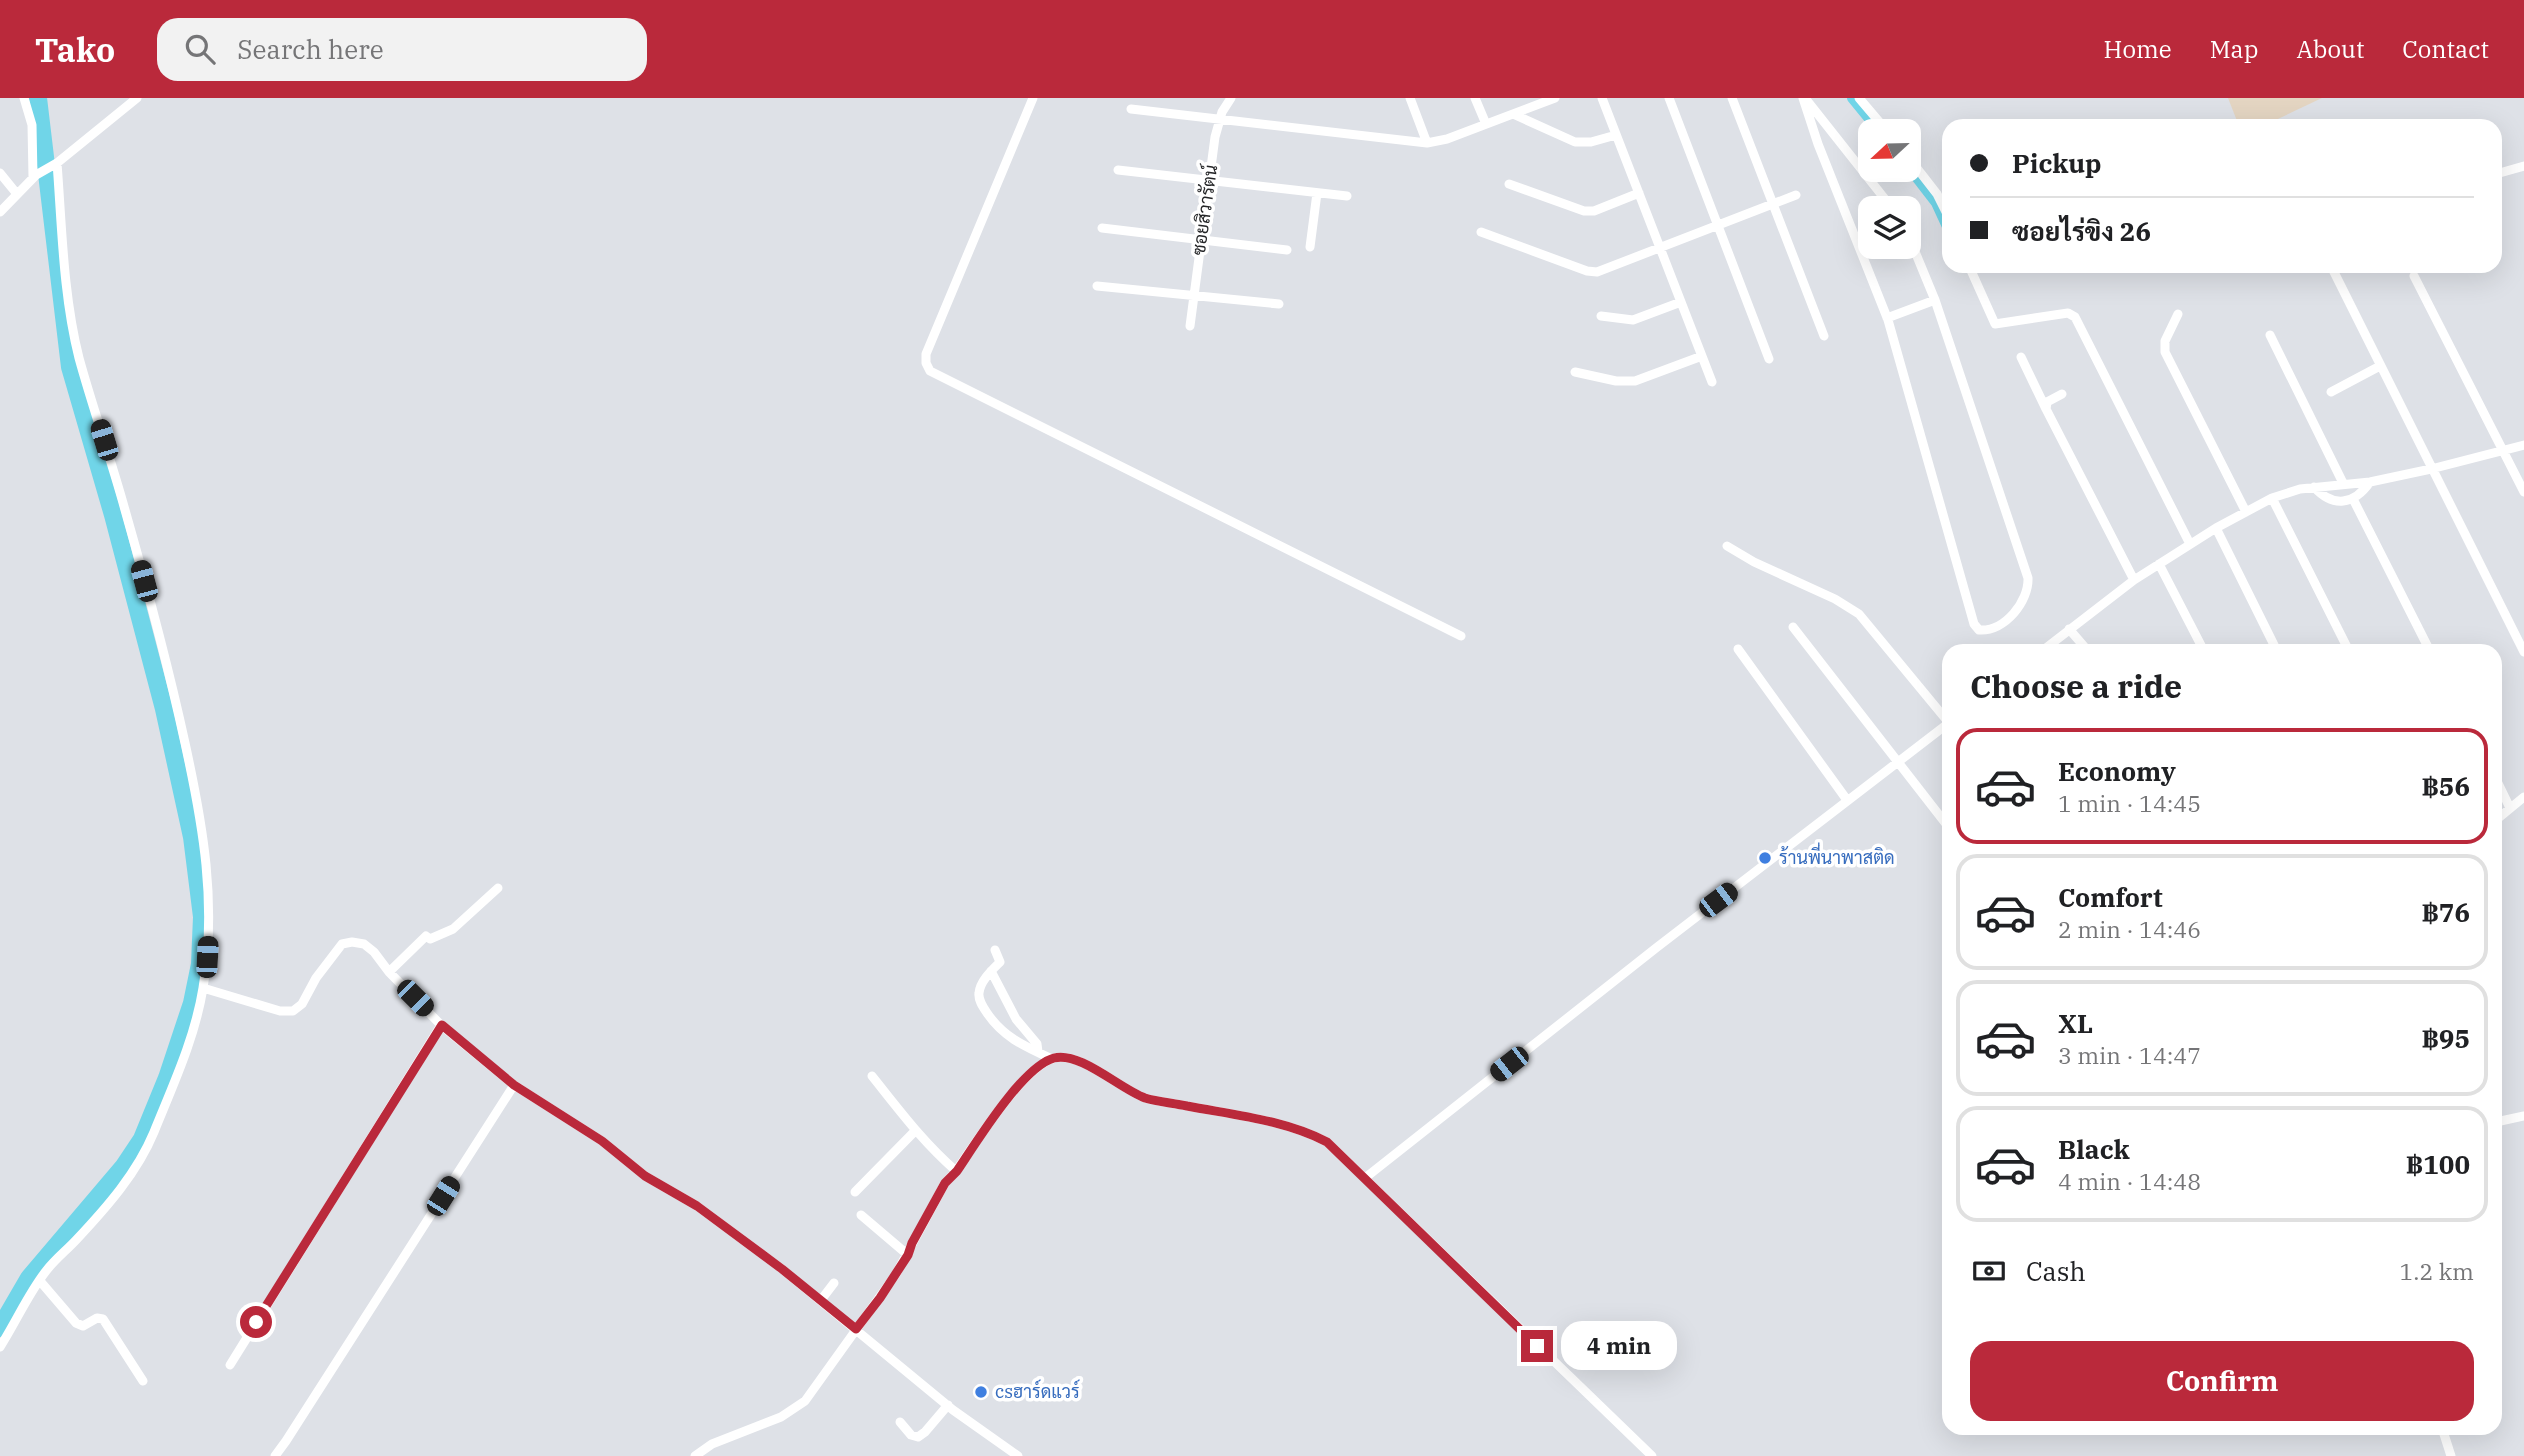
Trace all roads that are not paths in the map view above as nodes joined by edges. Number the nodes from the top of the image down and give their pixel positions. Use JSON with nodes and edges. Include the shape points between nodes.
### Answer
{"nodes":[{"id":1,"x":24,"y":98,"type":"edge"},
{"id":2,"x":137,"y":98,"type":"edge"},
{"id":3,"x":1033,"y":98,"type":"edge"},
{"id":4,"x":1410,"y":98,"type":"edge"},
{"id":5,"x":1475,"y":98,"type":"edge"},
{"id":6,"x":1555,"y":98,"type":"edge"},
{"id":7,"x":1602,"y":98,"type":"edge"},
{"id":8,"x":1669,"y":98,"type":"edge"},
{"id":9,"x":1732,"y":98,"type":"edge"},
{"id":10,"x":1804,"y":98,"type":"edge"},
{"id":11,"x":1859,"y":98,"type":"edge"},
{"id":12,"x":1227,"y":99,"type":"edge"},
{"id":13,"x":1538,"y":101,"type":"edge"},
{"id":14,"x":1131,"y":109,"type":"dead end"},
{"id":15,"x":1513,"y":114,"type":"junction"},
{"id":16,"x":1220,"y":119,"type":"junction"},
{"id":17,"x":1877,"y":119,"type":"edge"},
{"id":18,"x":1486,"y":124,"type":"junction"},
{"id":19,"x":1616,"y":135,"type":"junction"},
{"id":20,"x":1427,"y":143,"type":"junction"},
{"id":21,"x":53,"y":164,"type":"junction"},
{"id":22,"x":2524,"y":166,"type":"edge"},
{"id":23,"x":1118,"y":170,"type":"dead end"},
{"id":24,"x":2502,"y":172,"type":"edge"},
{"id":25,"x":0,"y":173,"type":"edge"},
{"id":26,"x":1922,"y":175,"type":"edge"},
{"id":27,"x":34,"y":176,"type":"junction"},
{"id":28,"x":1209,"y":181,"type":"junction"},
{"id":29,"x":1509,"y":184,"type":"dead end"},
{"id":30,"x":1639,"y":192,"type":"junction"},
{"id":31,"x":1317,"y":193,"type":"junction"},
{"id":32,"x":17,"y":194,"type":"junction"},
{"id":33,"x":1796,"y":195,"type":"dead end"},
{"id":34,"x":1347,"y":196,"type":"dead end"},
{"id":35,"x":1882,"y":196,"type":"edge"},
{"id":36,"x":1942,"y":204,"type":"edge"},
{"id":37,"x":1772,"y":205,"type":"junction"},
{"id":38,"x":0,"y":212,"type":"edge"},
{"id":39,"x":1718,"y":226,"type":"junction"},
{"id":40,"x":1102,"y":228,"type":"dead end"},
{"id":41,"x":1481,"y":232,"type":"dead end"},
{"id":42,"x":1202,"y":238,"type":"junction"},
{"id":43,"x":1310,"y":247,"type":"dead end"},
{"id":44,"x":1660,"y":247,"type":"junction"},
{"id":45,"x":1287,"y":250,"type":"dead end"},
{"id":46,"x":1918,"y":259,"type":"edge"},
{"id":47,"x":1972,"y":273,"type":"edge"},
{"id":48,"x":2334,"y":273,"type":"edge"},
{"id":49,"x":2414,"y":276,"type":"dead end"},
{"id":50,"x":1097,"y":286,"type":"dead end"},
{"id":51,"x":1194,"y":297,"type":"junction"},
{"id":52,"x":1935,"y":300,"type":"junction"},
{"id":53,"x":1681,"y":302,"type":"junction"},
{"id":54,"x":1279,"y":304,"type":"dead end"},
{"id":55,"x":2178,"y":314,"type":"dead end"},
{"id":56,"x":1601,"y":316,"type":"dead end"},
{"id":57,"x":1887,"y":317,"type":"junction"},
{"id":58,"x":1190,"y":326,"type":"dead end"},
{"id":59,"x":2270,"y":335,"type":"dead end"},
{"id":60,"x":1824,"y":336,"type":"dead end"},
{"id":61,"x":1702,"y":356,"type":"junction"},
{"id":62,"x":2021,"y":357,"type":"dead end"},
{"id":63,"x":1769,"y":359,"type":"dead end"},
{"id":64,"x":2380,"y":366,"type":"junction"},
{"id":65,"x":1574,"y":372,"type":"dead end"},
{"id":66,"x":1712,"y":382,"type":"dead end"},
{"id":67,"x":2330,"y":392,"type":"dead end"},
{"id":68,"x":2062,"y":394,"type":"dead end"},
{"id":69,"x":2046,"y":409,"type":"junction"},
{"id":70,"x":2524,"y":445,"type":"edge"},
{"id":71,"x":2503,"y":451,"type":"junction"},
{"id":72,"x":2431,"y":469,"type":"junction"},
{"id":73,"x":2370,"y":482,"type":"junction"},
{"id":74,"x":2343,"y":483,"type":"junction"},
{"id":75,"x":2314,"y":487,"type":"junction"},
{"id":76,"x":2524,"y":492,"type":"edge"},
{"id":77,"x":2272,"y":498,"type":"junction"},
{"id":78,"x":2353,"y":499,"type":"junction"},
{"id":79,"x":2246,"y":512,"type":"junction"},
{"id":80,"x":2216,"y":528,"type":"junction"},
{"id":81,"x":2190,"y":544,"type":"junction"},
{"id":82,"x":1727,"y":546,"type":"dead end"},
{"id":83,"x":2160,"y":564,"type":"junction"},
{"id":84,"x":2134,"y":580,"type":"junction"},
{"id":85,"x":1793,"y":627,"type":"dead end"},
{"id":86,"x":2069,"y":629,"type":"junction"},
{"id":87,"x":1461,"y":636,"type":"dead end"},
{"id":88,"x":2051,"y":644,"type":"edge"},
{"id":89,"x":2082,"y":644,"type":"edge"},
{"id":90,"x":2200,"y":644,"type":"edge"},
{"id":91,"x":2274,"y":644,"type":"edge"},
{"id":92,"x":2345,"y":644,"type":"edge"},
{"id":93,"x":2426,"y":644,"type":"edge"},
{"id":94,"x":1738,"y":649,"type":"dead end"},
{"id":95,"x":2524,"y":652,"type":"edge"},
{"id":96,"x":1942,"y":714,"type":"edge"},
{"id":97,"x":1942,"y":727,"type":"edge"},
{"id":98,"x":1898,"y":761,"type":"junction"},
{"id":99,"x":2502,"y":791,"type":"edge"},
{"id":100,"x":2524,"y":797,"type":"edge"},
{"id":101,"x":1847,"y":800,"type":"junction"},
{"id":102,"x":2510,"y":808,"type":"junction"},
{"id":103,"x":2502,"y":815,"type":"edge"},
{"id":104,"x":1942,"y":819,"type":"edge"},
{"id":105,"x":498,"y":888,"type":"dead end"},
{"id":106,"x":995,"y":950,"type":"dead end"},
{"id":107,"x":991,"y":971,"type":"junction"},
{"id":108,"x":389,"y":972,"type":"junction"},
{"id":109,"x":203,"y":988,"type":"junction"},
{"id":110,"x":439,"y":1028,"type":"junction"},
{"id":111,"x":1038,"y":1052,"type":"junction"},
{"id":112,"x":1052,"y":1059,"type":"junction"},
{"id":113,"x":872,"y":1076,"type":"dead end"},
{"id":114,"x":514,"y":1085,"type":"junction"},
{"id":115,"x":2524,"y":1116,"type":"edge"},
{"id":116,"x":2502,"y":1121,"type":"edge"},
{"id":117,"x":915,"y":1131,"type":"junction"},
{"id":118,"x":957,"y":1171,"type":"junction"},
{"id":119,"x":1365,"y":1178,"type":"junction"},
{"id":120,"x":855,"y":1192,"type":"dead end"},
{"id":121,"x":861,"y":1215,"type":"dead end"},
{"id":122,"x":908,"y":1255,"type":"junction"},
{"id":123,"x":40,"y":1281,"type":"junction"},
{"id":124,"x":834,"y":1283,"type":"dead end"},
{"id":125,"x":821,"y":1300,"type":"junction"},
{"id":126,"x":855,"y":1330,"type":"junction"},
{"id":127,"x":0,"y":1347,"type":"edge"},
{"id":128,"x":230,"y":1365,"type":"dead end"},
{"id":129,"x":143,"y":1381,"type":"dead end"},
{"id":130,"x":945,"y":1407,"type":"junction"},
{"id":131,"x":900,"y":1422,"type":"dead end"},
{"id":132,"x":2444,"y":1435,"type":"edge"},
{"id":133,"x":275,"y":1456,"type":"edge"},
{"id":134,"x":695,"y":1456,"type":"edge"},
{"id":135,"x":1017,"y":1456,"type":"edge"},
{"id":136,"x":1652,"y":1456,"type":"edge"},
{"id":137,"x":2451,"y":1456,"type":"edge"}],
"edges":[{"from":1,"to":27,"type":"street","via":[[32,125]]},
{"from":2,"to":21,"type":"street"},
{"from":3,"to":87,"type":"street","via":[[926,354],[930,370]]},
{"from":4,"to":20,"type":"street"},
{"from":5,"to":18,"type":"street"},
{"from":6,"to":13,"type":"street"},
{"from":7,"to":19,"type":"street"},
{"from":8,"to":39,"type":"street"},
{"from":9,"to":37,"type":"street"},
{"from":10,"to":35,"type":"street"},
{"from":10,"to":57,"type":"street"},
{"from":11,"to":17,"type":"street"},
{"from":12,"to":16,"type":"street","name":"ซอยสิวารัตน์"},
{"from":13,"to":15,"type":"street"},
{"from":14,"to":16,"type":"street"},
{"from":15,"to":18,"type":"street"},
{"from":15,"to":19,"type":"street","via":[[1575,142]]},
{"from":16,"to":20,"type":"street"},
{"from":16,"to":28,"type":"street","name":"ซอยสิวารัตน์"},
{"from":18,"to":20,"type":"street"},
{"from":19,"to":30,"type":"street"},
{"from":21,"to":27,"type":"street"},
{"from":21,"to":109,"type":"street","via":[[79,356],[125,508],[203,826],[210,900]]},
{"from":22,"to":24,"type":"street"},
{"from":23,"to":28,"type":"street"},
{"from":25,"to":32,"type":"street"},
{"from":26,"to":36,"type":"street"},
{"from":27,"to":32,"type":"street"},
{"from":28,"to":31,"type":"street"},
{"from":28,"to":42,"type":"street","name":"ซอยสิวารัตน์"},
{"from":29,"to":30,"type":"street","via":[[1584,211]]},
{"from":30,"to":44,"type":"street"},
{"from":31,"to":34,"type":"street"},
{"from":31,"to":43,"type":"street"},
{"from":32,"to":38,"type":"street"},
{"from":33,"to":37,"type":"street"},
{"from":37,"to":39,"type":"street"},
{"from":37,"to":60,"type":"street"},
{"from":39,"to":44,"type":"street"},
{"from":39,"to":63,"type":"street"},
{"from":40,"to":42,"type":"street"},
{"from":41,"to":44,"type":"street","via":[[1597,272]]},
{"from":42,"to":45,"type":"street"},
{"from":42,"to":51,"type":"street","name":"ซอยสิวารัตน์"},
{"from":44,"to":53,"type":"street"},
{"from":46,"to":52,"type":"street"},
{"from":47,"to":81,"type":"street","via":[[1995,324],[2068,313],[2075,317]]},
{"from":48,"to":64,"type":"street"},
{"from":49,"to":71,"type":"street"},
{"from":50,"to":51,"type":"street"},
{"from":51,"to":54,"type":"street"},
{"from":51,"to":58,"type":"street","name":"ซอยสิวารัตน์"},
{"from":52,"to":57,"type":"street"},
{"from":52,"to":57,"type":"street","via":[[2028,578],[2024,598],[2006,621],[1995,627],[1979,630],[1974,624]]},
{"from":53,"to":56,"type":"street","via":[[1633,320]]},
{"from":53,"to":61,"type":"street"},
{"from":55,"to":79,"type":"street","via":[[2165,341],[2165,352]]},
{"from":59,"to":74,"type":"street"},
{"from":61,"to":65,"type":"street","via":[[1636,381]]},
{"from":61,"to":66,"type":"street"},
{"from":62,"to":69,"type":"street"},
{"from":64,"to":67,"type":"street"},
{"from":64,"to":72,"type":"street"},
{"from":68,"to":69,"type":"street","via":[[2047,402]]},
{"from":69,"to":84,"type":"street"},
{"from":70,"to":71,"type":"street"},
{"from":71,"to":72,"type":"street"},
{"from":71,"to":76,"type":"street"},
{"from":72,"to":73,"type":"street"},
{"from":72,"to":95,"type":"street"},
{"from":73,"to":74,"type":"street"},
{"from":73,"to":78,"type":"street"},
{"from":74,"to":75,"type":"street"},
{"from":75,"to":77,"type":"street"},
{"from":75,"to":78,"type":"street","via":[[2334,501]]},
{"from":77,"to":79,"type":"street"},
{"from":77,"to":92,"type":"street"},
{"from":78,"to":93,"type":"street"},
{"from":79,"to":80,"type":"street"},
{"from":80,"to":81,"type":"street"},
{"from":80,"to":91,"type":"street"},
{"from":81,"to":83,"type":"street"},
{"from":82,"to":96,"type":"street","via":[[1859,614]]},
{"from":83,"to":84,"type":"street"},
{"from":83,"to":90,"type":"street"},
{"from":84,"to":86,"type":"street"},
{"from":85,"to":98,"type":"street"},
{"from":86,"to":88,"type":"street"},
{"from":86,"to":89,"type":"street"},
{"from":94,"to":101,"type":"street"},
{"from":97,"to":98,"type":"street"},
{"from":98,"to":101,"type":"street"},
{"from":98,"to":104,"type":"street"},
{"from":99,"to":102,"type":"street"},
{"from":100,"to":102,"type":"street"},
{"from":101,"to":119,"type":"street"},
{"from":102,"to":103,"type":"street"},
{"from":105,"to":108,"type":"street","via":[[453,929],[430,939],[426,936]]},
{"from":106,"to":107,"type":"street","via":[[1000,962]]},
{"from":107,"to":111,"type":"street"},
{"from":107,"to":111,"type":"street","via":[[978,994],[981,1005],[1004,1034]]},
{"from":108,"to":109,"type":"street","via":[[374,952],[352,942],[342,944],[332,955],[293,1011]]},
{"from":108,"to":110,"type":"street"},
{"from":109,"to":123,"type":"street","via":[[179,1071],[140,1161],[103,1211]]},
{"from":110,"to":114,"type":"street"},
{"from":110,"to":128,"type":"street"},
{"from":111,"to":112,"type":"street"},
{"from":112,"to":118,"type":"street","via":[[1019,1084]]},
{"from":112,"to":119,"type":"street","via":[[1072,1059],[1146,1098],[1307,1132],[1327,1142]]},
{"from":113,"to":117,"type":"street"},
{"from":114,"to":125,"type":"street","via":[[602,1141],[645,1176],[697,1206]]},
{"from":114,"to":133,"type":"street"},
{"from":115,"to":116,"type":"street"},
{"from":117,"to":118,"type":"street"},
{"from":117,"to":120,"type":"street"},
{"from":118,"to":122,"type":"street","via":[[945,1183]]},
{"from":119,"to":136,"type":"street"},
{"from":121,"to":122,"type":"street"},
{"from":122,"to":126,"type":"street"},
{"from":123,"to":127,"type":"street"},
{"from":123,"to":129,"type":"street","via":[[76,1324],[103,1320]]},
{"from":124,"to":125,"type":"street"},
{"from":125,"to":126,"type":"street"},
{"from":126,"to":130,"type":"street"},
{"from":126,"to":134,"type":"street","via":[[805,1401],[781,1417],[712,1444]]},
{"from":130,"to":131,"type":"street","via":[[918,1437]]},
{"from":130,"to":135,"type":"street"},
{"from":132,"to":137,"type":"street"}]}
